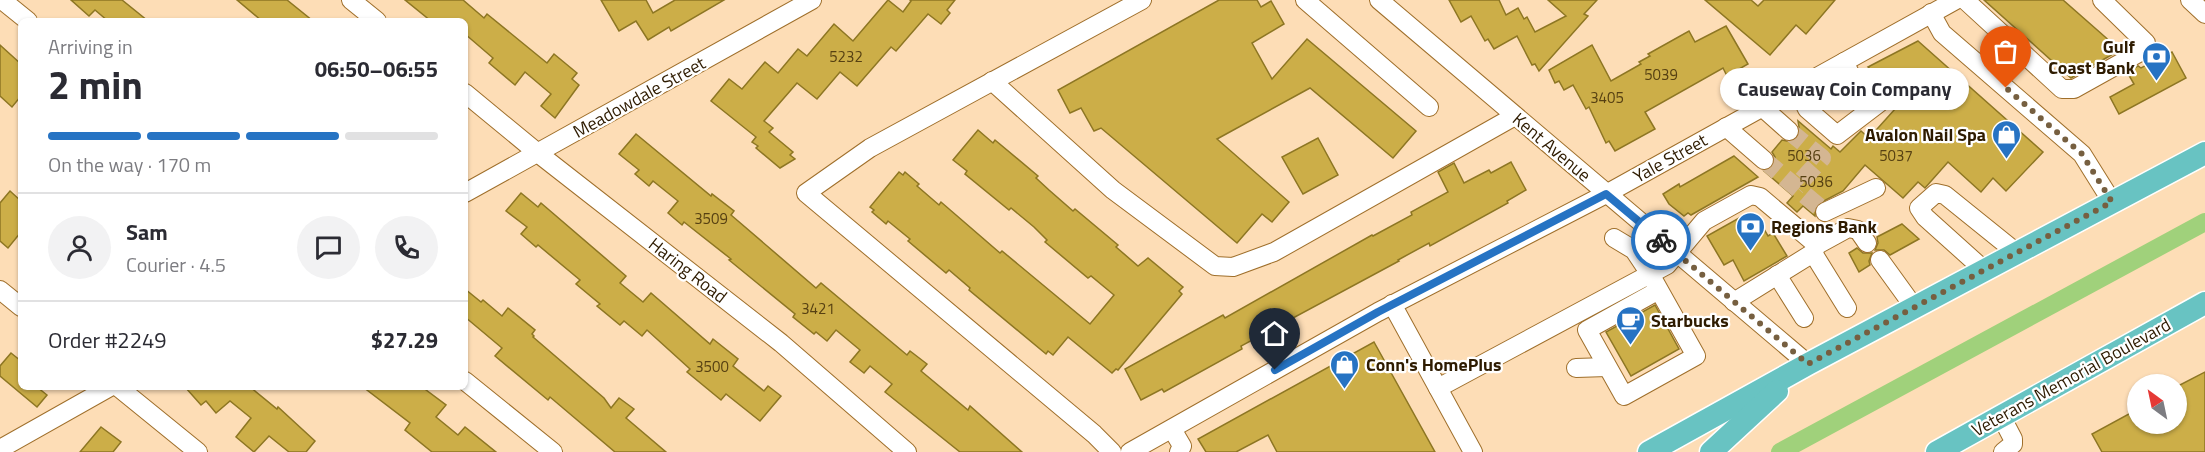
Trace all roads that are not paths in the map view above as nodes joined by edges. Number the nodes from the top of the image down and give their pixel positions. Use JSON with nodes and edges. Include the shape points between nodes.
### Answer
{"nodes":[{"id":1,"x":2,"y":0,"type":"edge"},
{"id":2,"x":351,"y":0,"type":"edge"},
{"id":3,"x":812,"y":0,"type":"edge"},
{"id":4,"x":1142,"y":0,"type":"edge"},
{"id":5,"x":1305,"y":0,"type":"edge"},
{"id":6,"x":1956,"y":0,"type":"edge"},
{"id":7,"x":1965,"y":0,"type":"edge"},
{"id":8,"x":2102,"y":0,"type":"edge"},
{"id":9,"x":2190,"y":0,"type":"edge"},
{"id":10,"x":1383,"y":1,"type":"edge"},
{"id":11,"x":1931,"y":13,"type":"junction"},
{"id":12,"x":2205,"y":14,"type":"edge"},
{"id":13,"x":24,"y":18,"type":"edge"},
{"id":14,"x":373,"y":18,"type":"edge"},
{"id":15,"x":1844,"y":62,"type":"junction"},
{"id":16,"x":992,"y":81,"type":"junction"},
{"id":17,"x":1797,"y":88,"type":"junction"},
{"id":18,"x":468,"y":96,"type":"edge"},
{"id":19,"x":1429,"y":107,"type":"dead end"},
{"id":20,"x":1762,"y":107,"type":"junction"},
{"id":21,"x":1515,"y":116,"type":"junction"},
{"id":22,"x":1726,"y":127,"type":"junction"},
{"id":23,"x":1790,"y":131,"type":"tunnel mouth"},
{"id":24,"x":2205,"y":153,"type":"edge"},
{"id":25,"x":538,"y":154,"type":"junction"},
{"id":26,"x":1764,"y":160,"type":"tunnel mouth"},
{"id":27,"x":1876,"y":188,"type":"dead end"},
{"id":28,"x":468,"y":191,"type":"edge"},
{"id":29,"x":1606,"y":194,"type":"junction"},
{"id":30,"x":2112,"y":202,"type":"junction"},
{"id":31,"x":1825,"y":212,"type":"dead end"},
{"id":32,"x":1614,"y":238,"type":"dead end"},
{"id":33,"x":1867,"y":243,"type":"dead end"},
{"id":34,"x":1815,"y":249,"type":"junction"},
{"id":35,"x":1677,"y":253,"type":"junction"},
{"id":36,"x":2017,"y":253,"type":"junction"},
{"id":37,"x":1880,"y":260,"type":"dead end"},
{"id":38,"x":1984,"y":270,"type":"junction"},
{"id":39,"x":1777,"y":275,"type":"junction"},
{"id":40,"x":1654,"y":282,"type":"junction"},
{"id":41,"x":0,"y":290,"type":"edge"},
{"id":42,"x":1734,"y":302,"type":"junction"},
{"id":43,"x":2205,"y":303,"type":"edge"},
{"id":44,"x":1392,"y":304,"type":"junction"},
{"id":45,"x":18,"y":305,"type":"edge"},
{"id":46,"x":1914,"y":307,"type":"junction"},
{"id":47,"x":1847,"y":308,"type":"dead end"},
{"id":48,"x":1804,"y":318,"type":"dead end"},
{"id":49,"x":1594,"y":342,"type":"junction"},
{"id":50,"x":1808,"y":364,"type":"junction"},
{"id":51,"x":1607,"y":367,"type":"junction"},
{"id":52,"x":468,"y":383,"type":"edge"},
{"id":53,"x":1438,"y":388,"type":"junction"},
{"id":54,"x":105,"y":390,"type":"edge"},
{"id":55,"x":122,"y":390,"type":"edge"},
{"id":56,"x":2001,"y":416,"type":"junction"},
{"id":57,"x":1172,"y":429,"type":"junction"},
{"id":58,"x":0,"y":449,"type":"edge"},
{"id":59,"x":1945,"y":450,"type":"edge"},
{"id":60,"x":198,"y":452,"type":"edge"},
{"id":61,"x":553,"y":452,"type":"edge"},
{"id":62,"x":908,"y":452,"type":"edge"},
{"id":63,"x":1112,"y":452,"type":"edge"},
{"id":64,"x":1130,"y":452,"type":"edge"},
{"id":65,"x":1179,"y":452,"type":"edge"},
{"id":66,"x":1473,"y":452,"type":"edge"},
{"id":67,"x":1649,"y":452,"type":"edge"},
{"id":68,"x":1711,"y":452,"type":"edge"},
{"id":69,"x":2003,"y":452,"type":"edge"}],
"edges":[{"from":1,"to":13,"type":"street"},
{"from":2,"to":14,"type":"street"},
{"from":3,"to":25,"type":"street","name":"Meadowdale Street"},
{"from":4,"to":16,"type":"street"},
{"from":5,"to":19,"type":"street"},
{"from":6,"to":11,"type":"street","name":"Yale Street"},
{"from":7,"to":8,"type":"street","via":[[2062,89],[2074,89],[2145,50],[2146,43]]},
{"from":9,"to":12,"type":"street"},
{"from":10,"to":21,"type":"street","name":"Kent Avenue"},
{"from":11,"to":15,"type":"street","name":"Yale Street"},
{"from":11,"to":30,"type":"street","via":[[1942,33],[2082,154]]},
{"from":15,"to":17,"type":"street","name":"Yale Street"},
{"from":15,"to":17,"type":"street","via":[[1853,80],[1883,100],[1837,135],[1807,109]]},
{"from":16,"to":21,"type":"street","via":[[1113,190],[1215,266],[1233,267],[1274,252]]},
{"from":16,"to":63,"type":"street","via":[[870,148],[806,193]]},
{"from":17,"to":20,"type":"street","name":"Yale Street"},
{"from":18,"to":25,"type":"street","name":"Haring Road"},
{"from":20,"to":22,"type":"street","name":"Yale Street"},
{"from":20,"to":23,"type":"street"},
{"from":21,"to":29,"type":"street","name":"Kent Avenue"},
{"from":22,"to":26,"type":"street"},
{"from":22,"to":29,"type":"street","name":"Yale Street"},
{"from":24,"to":30,"type":"main road"},
{"from":25,"to":28,"type":"street","name":"Meadowdale Street"},
{"from":25,"to":62,"type":"street","name":"Haring Road","via":[[781,343]]},
{"from":27,"to":31,"type":"street"},
{"from":29,"to":35,"type":"street","name":"Kent Avenue"},
{"from":29,"to":44,"type":"street","name":"Yale Street"},
{"from":30,"to":36,"type":"main road"},
{"from":32,"to":40,"type":"street","via":[[1634,250]]},
{"from":33,"to":34,"type":"street","via":[[1858,230],[1848,228]]},
{"from":34,"to":35,"type":"street","via":[[1760,196],[1751,195],[1704,221]]},
{"from":34,"to":39,"type":"street"},
{"from":34,"to":47,"type":"street"},
{"from":35,"to":40,"type":"street"},
{"from":35,"to":42,"type":"street","name":"Kent Avenue"},
{"from":36,"to":38,"type":"main road"},
{"from":36,"to":38,"type":"street","via":[[1945,195],[1936,193],[1919,208]]},
{"from":37,"to":46,"type":"street"},
{"from":38,"to":46,"type":"main road"},
{"from":39,"to":42,"type":"street"},
{"from":39,"to":48,"type":"street"},
{"from":40,"to":49,"type":"street","via":[[1587,330]]},
{"from":40,"to":51,"type":"street","via":[[1696,356],[1624,396]]},
{"from":40,"to":53,"type":"street"},
{"from":41,"to":45,"type":"street"},
{"from":42,"to":50,"type":"street","name":"Kent Avenue"},
{"from":43,"to":56,"type":"main road","name":"Veterans Memorial Boulevard"},
{"from":44,"to":53,"type":"street"},
{"from":44,"to":57,"type":"street","name":"Yale Street"},
{"from":46,"to":50,"type":"main road"},
{"from":49,"to":51,"type":"street"},
{"from":49,"to":51,"type":"street","via":[[1576,368]]},
{"from":50,"to":67,"type":"main road"},
{"from":50,"to":68,"type":"main road"},
{"from":52,"to":61,"type":"street"},
{"from":53,"to":66,"type":"street"},
{"from":54,"to":58,"type":"street"},
{"from":55,"to":60,"type":"street"},
{"from":56,"to":59,"type":"main road","name":"Veterans Memorial Boulevard"},
{"from":56,"to":69,"type":"street","via":[[2013,439],[2013,444]]},
{"from":57,"to":64,"type":"street","name":"Yale Street"},
{"from":57,"to":65,"type":"street","via":[[1182,446]]}]}
